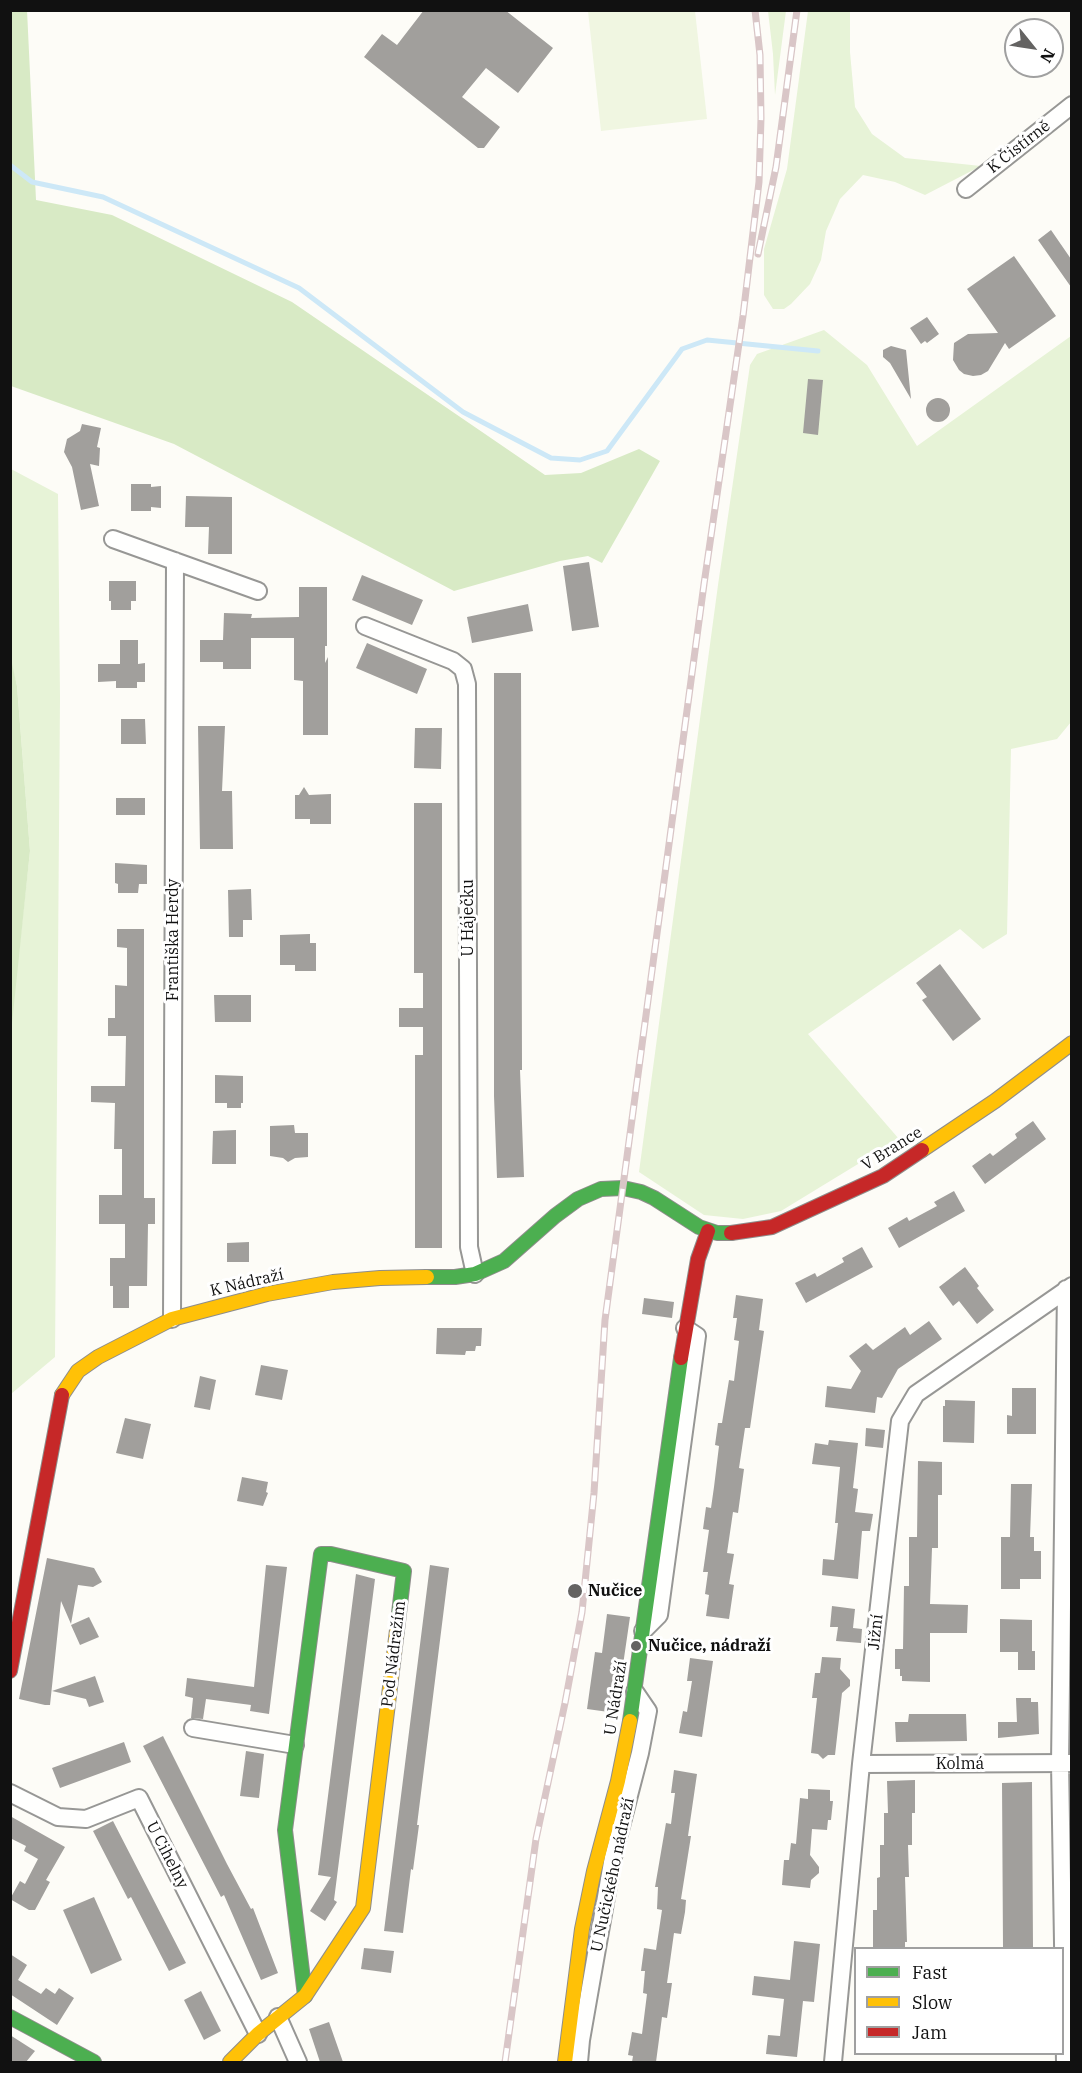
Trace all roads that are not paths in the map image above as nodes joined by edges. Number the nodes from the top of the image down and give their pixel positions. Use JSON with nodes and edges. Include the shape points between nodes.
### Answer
{"nodes":[{"id":1,"x":1071,"y":105,"type":"edge"},
{"id":2,"x":966,"y":189,"type":"dead end"},
{"id":3,"x":113,"y":539,"type":"dead end"},
{"id":4,"x":175,"y":561,"type":"junction"},
{"id":5,"x":258,"y":591,"type":"dead end"},
{"id":6,"x":365,"y":626,"type":"dead end"},
{"id":7,"x":1071,"y":1043,"type":"edge"},
{"id":8,"x":708,"y":1231,"type":"junction"},
{"id":9,"x":475,"y":1274,"type":"junction"},
{"id":10,"x":1069,"y":1288,"type":"edge"},
{"id":11,"x":172,"y":1319,"type":"junction"},
{"id":12,"x":685,"y":1328,"type":"joint"},
{"id":13,"x":643,"y":1631,"type":"joint"},
{"id":14,"x":10,"y":1671,"type":"edge"},
{"id":15,"x":635,"y":1692,"type":"junction"},
{"id":16,"x":193,"y":1728,"type":"dead end"},
{"id":17,"x":295,"y":1745,"type":"junction"},
{"id":18,"x":1066,"y":1763,"type":"edge"},
{"id":19,"x":861,"y":1764,"type":"junction"},
{"id":20,"x":10,"y":1793,"type":"edge"},
{"id":21,"x":1068,"y":1962,"type":"edge"},
{"id":22,"x":305,"y":1996,"type":"junction"},
{"id":23,"x":10,"y":2017,"type":"edge"},
{"id":24,"x":278,"y":2017,"type":"junction"},
{"id":25,"x":258,"y":2034,"type":"junction"},
{"id":26,"x":94,"y":2062,"type":"edge"},
{"id":27,"x":230,"y":2062,"type":"edge"},
{"id":28,"x":298,"y":2062,"type":"edge"},
{"id":29,"x":565,"y":2062,"type":"edge"},
{"id":30,"x":579,"y":2062,"type":"edge"},
{"id":31,"x":833,"y":2062,"type":"edge"},
{"id":32,"x":1065,"y":2062,"type":"edge"}],
"edges":[{"from":1,"to":2,"type":"street","name":"K Čistírně"},
{"from":3,"to":4,"type":"street"},
{"from":4,"to":5,"type":"street"},
{"from":4,"to":11,"type":"street","name":"Františka Herdy"},
{"from":6,"to":9,"type":"street","name":"U Háječku","via":[[453,661],[463,669],[467,684],[469,1247]]},
{"from":7,"to":8,"type":"street","name":"V Brance","via":[[995,1101],[883,1176],[772,1227],[732,1233]]},
{"from":8,"to":9,"type":"street","name":"K Nádraží","via":[[641,1192],[601,1189],[578,1199],[555,1216],[504,1261]]},
{"from":8,"to":12,"type":"street","via":[[698,1258]]},
{"from":9,"to":11,"type":"street","name":"K Nádraží","via":[[333,1282],[267,1294]]},
{"from":10,"to":18,"type":"street"},
{"from":10,"to":19,"type":"street","name":"Jižní","via":[[916,1394],[900,1422]]},
{"from":11,"to":14,"type":"street","name":"K Nádraží","via":[[98,1357],[78,1371],[62,1394]]},
{"from":12,"to":13,"type":"street","via":[[697,1336],[659,1615]]},
{"from":13,"to":15,"type":"street","name":"U Nádraží"},
{"from":15,"to":29,"type":"street","name":"U Nádraží","via":[[582,1929]]},
{"from":15,"to":30,"type":"street","name":"U Nučického nádraží","via":[[648,1712],[613,1857]]},
{"from":16,"to":17,"type":"street"},
{"from":17,"to":22,"type":"street","name":"Pod Nádražím","via":[[285,1830]]},
{"from":17,"to":22,"type":"street","name":"Pod Nádražím","via":[[321,1554],[404,1571],[363,1908]]},
{"from":18,"to":19,"type":"street","name":"Kolmá"},
{"from":18,"to":21,"type":"street"},
{"from":19,"to":31,"type":"street","name":"Jižní"},
{"from":20,"to":25,"type":"street","name":"U Cihelny","via":[[58,1817],[76,1818],[86,1818],[139,1798]]},
{"from":21,"to":32,"type":"street"},
{"from":22,"to":24,"type":"street","name":"Pod Nádražím"},
{"from":23,"to":26,"type":"street"},
{"from":24,"to":25,"type":"street","name":"Pod Nádražím"},
{"from":24,"to":28,"type":"street"},
{"from":25,"to":27,"type":"street","name":"Pod Nádražím"}]}
